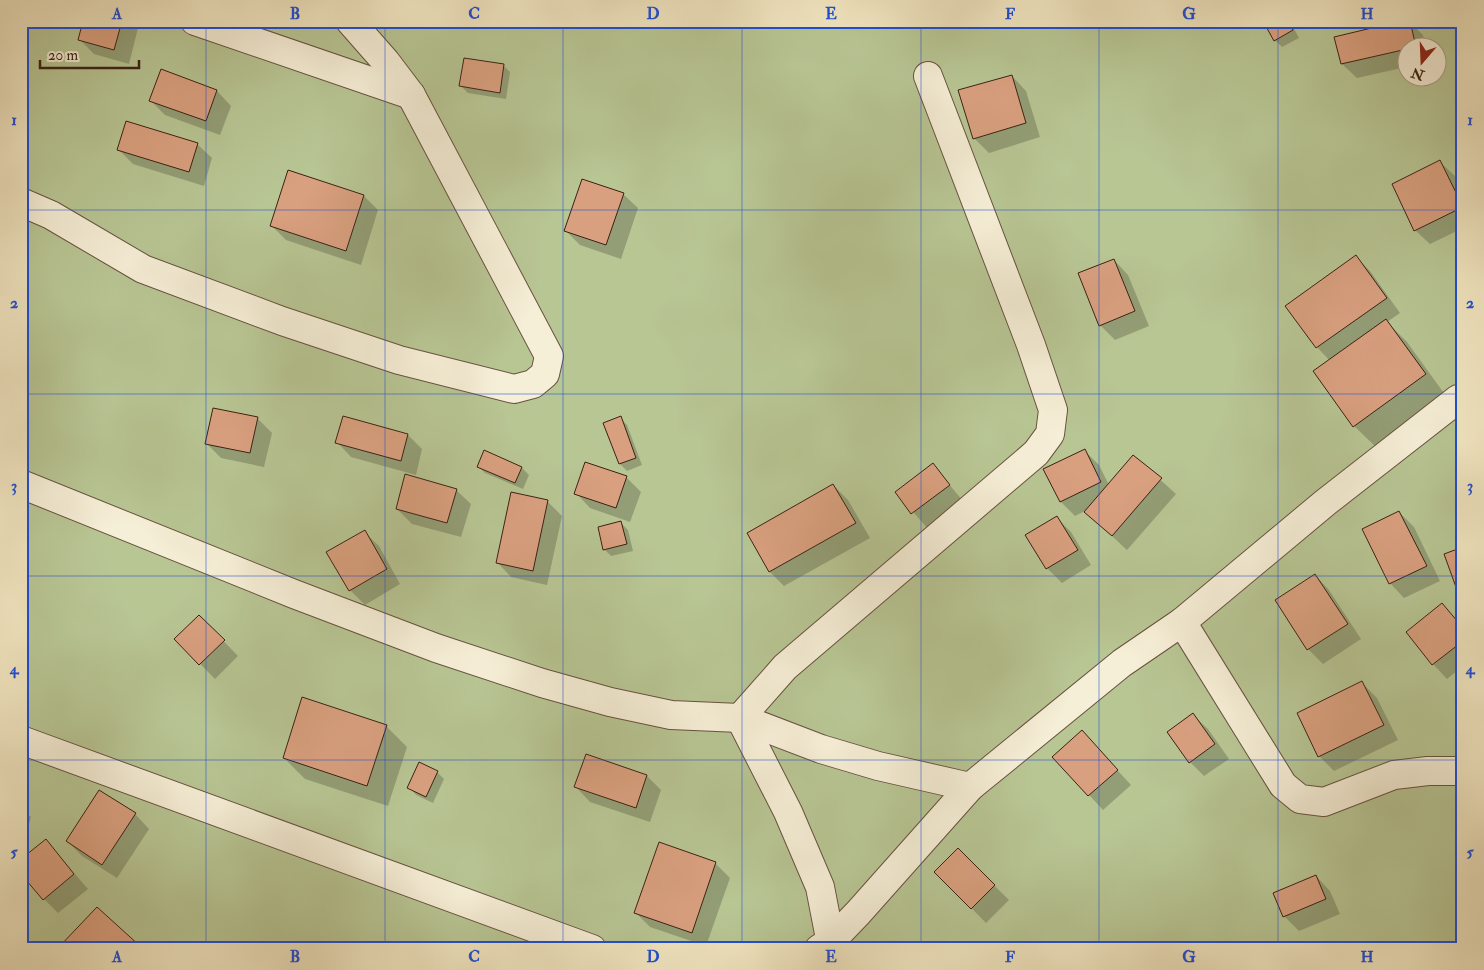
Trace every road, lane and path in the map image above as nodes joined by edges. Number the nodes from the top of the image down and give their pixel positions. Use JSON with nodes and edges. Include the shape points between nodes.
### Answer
{"nodes":[{"id":1,"x":195,"y":21,"type":"edge"},
{"id":2,"x":350,"y":21,"type":"edge"},
{"id":3,"x":928,"y":76,"type":"dead end"},
{"id":4,"x":411,"y":95,"type":"junction"},
{"id":5,"x":21,"y":202,"type":"edge"},
{"id":6,"x":1458,"y":399,"type":"dead end"},
{"id":7,"x":21,"y":484,"type":"edge"},
{"id":8,"x":1182,"y":622,"type":"junction"},
{"id":9,"x":740,"y":718,"type":"junction"},
{"id":10,"x":21,"y":740,"type":"edge"},
{"id":11,"x":1463,"y":771,"type":"edge"},
{"id":12,"x":970,"y":787,"type":"junction"},
{"id":13,"x":827,"y":946,"type":"edge"},
{"id":14,"x":592,"y":949,"type":"edge"}],
"edges":[{"from":1,"to":4,"type":"street"},
{"from":2,"to":4,"type":"street"},
{"from":3,"to":9,"type":"street","via":[[1035,354],[1053,410],[1050,434],[1036,453],[785,667]]},
{"from":4,"to":5,"type":"street","via":[[549,356],[545,374],[533,384],[514,389],[399,360],[273,318],[143,269],[51,215]]},
{"from":6,"to":8,"type":"street","via":[[1326,502]]},
{"from":7,"to":9,"type":"street","via":[[294,594],[453,654],[542,683],[671,716]]},
{"from":8,"to":11,"type":"street","via":[[1282,784],[1300,799],[1324,802],[1394,775]]},
{"from":8,"to":12,"type":"street","via":[[1122,663]]},
{"from":9,"to":12,"type":"street","via":[[878,766]]},
{"from":9,"to":13,"type":"street","via":[[788,812],[820,886]]},
{"from":10,"to":14,"type":"street"},
{"from":12,"to":13,"type":"street"}]}
